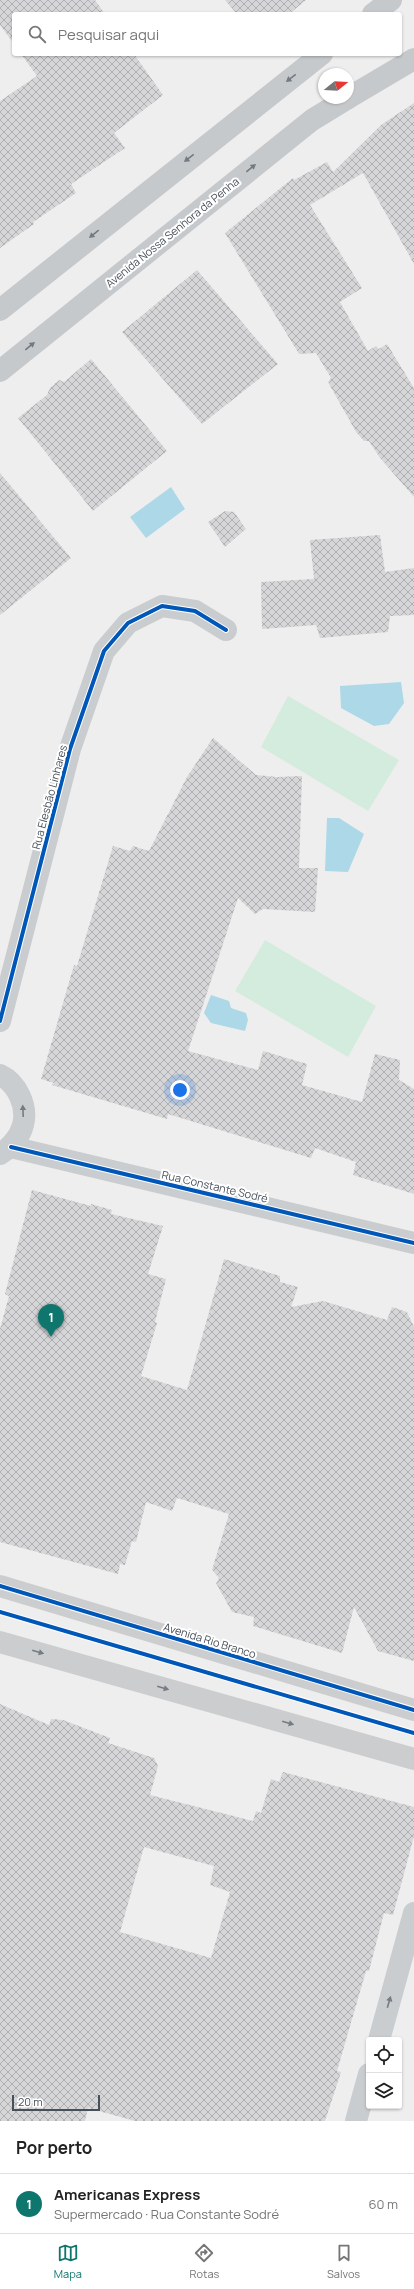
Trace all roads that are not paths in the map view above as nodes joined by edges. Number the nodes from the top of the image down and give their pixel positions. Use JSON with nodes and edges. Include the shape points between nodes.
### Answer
{"nodes":[{"id":1,"x":391,"y":0,"type":"edge"},
{"id":2,"x":376,"y":12,"type":"edge"},
{"id":3,"x":319,"y":56,"type":"edge"},
{"id":4,"x":414,"y":59,"type":"edge"},
{"id":5,"x":414,"y":68,"type":"edge"},
{"id":6,"x":388,"y":73,"type":"junction"},
{"id":7,"x":354,"y":94,"type":"edge"},
{"id":8,"x":338,"y":104,"type":"edge"},
{"id":9,"x":0,"y":310,"type":"edge"},
{"id":10,"x":0,"y":371,"type":"edge"},
{"id":11,"x":226,"y":630,"type":"dead end"},
{"id":12,"x":0,"y":1020,"type":"edge"},
{"id":13,"x":0,"y":1075,"type":"edge"},
{"id":14,"x":6,"y":1151,"type":"edge"},
{"id":15,"x":414,"y":1243,"type":"edge"},
{"id":16,"x":0,"y":1586,"type":"edge"},
{"id":17,"x":0,"y":1642,"type":"edge"},
{"id":18,"x":414,"y":1710,"type":"edge"},
{"id":19,"x":414,"y":1759,"type":"edge"},
{"id":20,"x":414,"y":1913,"type":"edge"},
{"id":21,"x":380,"y":2037,"type":"edge"},
{"id":22,"x":366,"y":2085,"type":"edge"},
{"id":23,"x":356,"y":2121,"type":"edge"}],
"edges":[{"from":1,"to":2,"type":"main road"},
{"from":3,"to":9,"type":"main road","one_way":true},
{"from":4,"to":6,"type":"main road","name":"Avenida Nossa Senhora da Penha"},
{"from":5,"to":6,"type":"main road"},
{"from":6,"to":7,"type":"main road","name":"Avenida Nossa Senhora da Penha"},
{"from":10,"to":8,"type":"main road","name":"Avenida Nossa Senhora da Penha","one_way":true,"via":[[312,120]]},
{"from":11,"to":12,"type":"street","name":"Rua Elesbão Linhares","via":[[195,610],[162,606],[128,623],[104,651],[70,749]]},
{"from":14,"to":13,"type":"street","one_way":true,"via":[[24,1125],[23,1101],[10,1080]]},
{"from":14,"to":15,"type":"street","name":"Rua Constante Sodré"},
{"from":16,"to":18,"type":"street","name":"Avenida Rio Branco"},
{"from":17,"to":19,"type":"street","one_way":true},
{"from":21,"to":20,"type":"street","one_way":true},
{"from":22,"to":23,"type":"street"}]}
